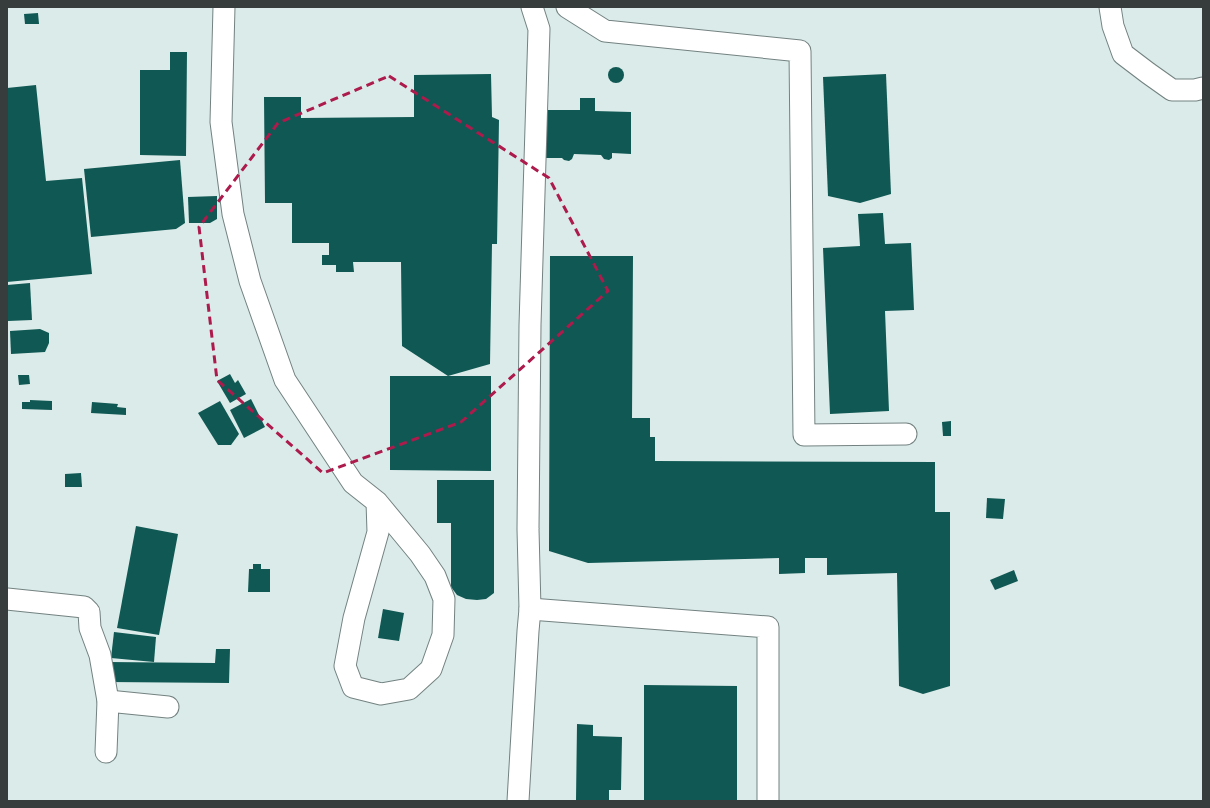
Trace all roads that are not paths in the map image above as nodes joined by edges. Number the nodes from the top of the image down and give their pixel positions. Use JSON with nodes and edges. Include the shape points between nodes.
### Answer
{"nodes":[{"id":1,"x":224,"y":7,"type":"edge"},
{"id":2,"x":532,"y":7,"type":"edge"},
{"id":3,"x":567,"y":7,"type":"edge"},
{"id":4,"x":1110,"y":7,"type":"edge"},
{"id":5,"x":1203,"y":88,"type":"edge"},
{"id":6,"x":906,"y":434,"type":"dead end"},
{"id":7,"x":377,"y":502,"type":"junction"},
{"id":8,"x":7,"y":599,"type":"edge"},
{"id":9,"x":530,"y":609,"type":"junction"},
{"id":10,"x":108,"y":701,"type":"junction"},
{"id":11,"x":168,"y":707,"type":"dead end"},
{"id":12,"x":106,"y":752,"type":"dead end"},
{"id":13,"x":518,"y":801,"type":"edge"},
{"id":14,"x":768,"y":801,"type":"edge"}],
"edges":[{"from":1,"to":7,"type":"street","via":[[221,122],[233,214],[250,281],[284,380],[353,483]]},
{"from":2,"to":9,"type":"street","via":[[539,29],[530,324]]},
{"from":3,"to":6,"type":"street","via":[[605,31],[800,51],[804,435]]},
{"from":4,"to":5,"type":"street","via":[[1113,26],[1123,54],[1172,90]]},
{"from":7,"to":7,"type":"street","via":[[378,532],[354,618],[345,666],[353,687],[381,694],[409,689],[431,669],[443,635],[444,599],[435,576],[420,554]]},
{"from":8,"to":10,"type":"street","via":[[84,607],[89,612],[90,628],[100,655]]},
{"from":9,"to":13,"type":"street"},
{"from":9,"to":14,"type":"street","via":[[768,626]]},
{"from":10,"to":11,"type":"street"},
{"from":10,"to":12,"type":"street"}]}
